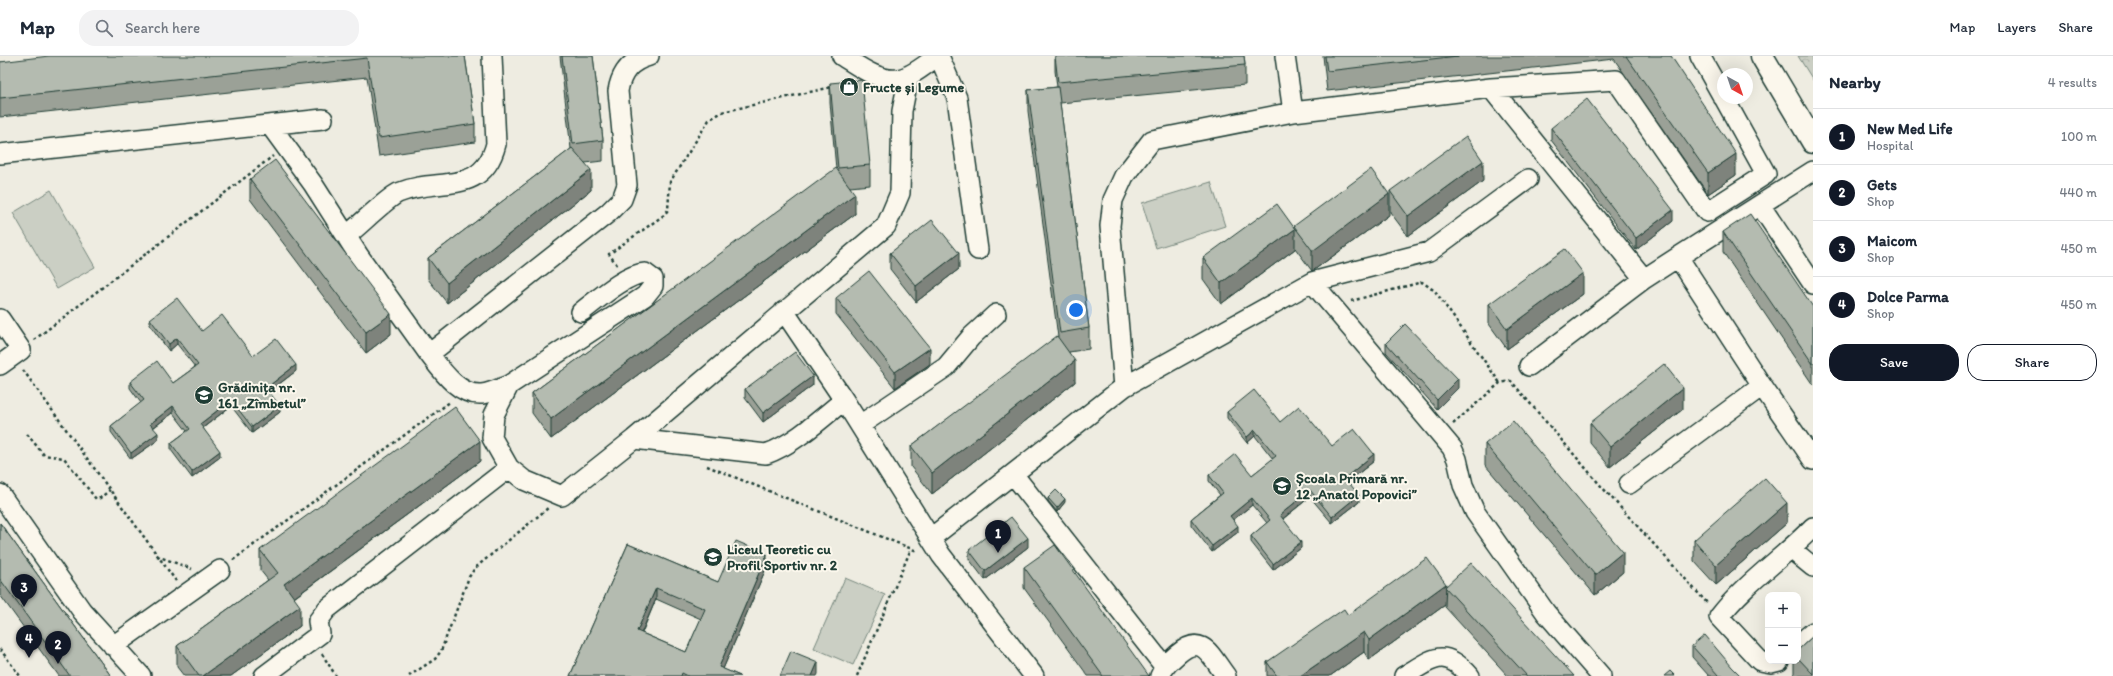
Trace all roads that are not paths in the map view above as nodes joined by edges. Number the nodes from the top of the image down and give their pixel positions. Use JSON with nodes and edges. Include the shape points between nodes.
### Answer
{"nodes":[{"id":1,"x":492,"y":56,"type":"edge"},
{"id":2,"x":649,"y":56,"type":"edge"},
{"id":3,"x":842,"y":56,"type":"edge"},
{"id":4,"x":939,"y":56,"type":"edge"},
{"id":5,"x":1285,"y":56,"type":"edge"},
{"id":6,"x":1700,"y":56,"type":"edge"},
{"id":7,"x":1762,"y":56,"type":"edge"},
{"id":8,"x":909,"y":75,"type":"junction"},
{"id":9,"x":1717,"y":86,"type":"edge"},
{"id":10,"x":1491,"y":88,"type":"junction"},
{"id":11,"x":1727,"y":104,"type":"edge"},
{"id":12,"x":1292,"y":112,"type":"junction"},
{"id":13,"x":323,"y":119,"type":"dead end"},
{"id":14,"x":270,"y":125,"type":"junction"},
{"id":15,"x":1813,"y":142,"type":"edge"},
{"id":16,"x":0,"y":154,"type":"edge"},
{"id":17,"x":1813,"y":171,"type":"edge"},
{"id":18,"x":1528,"y":179,"type":"dead end"},
{"id":19,"x":1760,"y":205,"type":"junction"},
{"id":20,"x":346,"y":236,"type":"junction"},
{"id":21,"x":978,"y":250,"type":"dead end"},
{"id":22,"x":1678,"y":257,"type":"junction"},
{"id":23,"x":1644,"y":279,"type":"junction"},
{"id":24,"x":1312,"y":282,"type":"junction"},
{"id":25,"x":1813,"y":284,"type":"edge"},
{"id":26,"x":784,"y":310,"type":"junction"},
{"id":27,"x":581,"y":312,"type":"dead end"},
{"id":28,"x":996,"y":314,"type":"dead end"},
{"id":29,"x":0,"y":320,"type":"edge"},
{"id":30,"x":429,"y":354,"type":"junction"},
{"id":31,"x":11,"y":357,"type":"edge"},
{"id":32,"x":1529,"y":366,"type":"dead end"},
{"id":33,"x":509,"y":385,"type":"junction"},
{"id":34,"x":1762,"y":386,"type":"junction"},
{"id":35,"x":1124,"y":387,"type":"junction"},
{"id":36,"x":844,"y":400,"type":"junction"},
{"id":37,"x":860,"y":425,"type":"junction"},
{"id":38,"x":634,"y":439,"type":"junction"},
{"id":39,"x":1813,"y":460,"type":"edge"},
{"id":40,"x":509,"y":468,"type":"junction"},
{"id":41,"x":1013,"y":474,"type":"junction"},
{"id":42,"x":1628,"y":484,"type":"dead end"},
{"id":43,"x":0,"y":494,"type":"edge"},
{"id":44,"x":1813,"y":527,"type":"edge"},
{"id":45,"x":931,"y":538,"type":"junction"},
{"id":46,"x":1791,"y":549,"type":"junction"},
{"id":47,"x":1813,"y":567,"type":"edge"},
{"id":48,"x":216,"y":573,"type":"road end"},
{"id":49,"x":1813,"y":632,"type":"edge"},
{"id":50,"x":1801,"y":642,"type":"edge"},
{"id":51,"x":113,"y":646,"type":"junction"},
{"id":52,"x":1760,"y":661,"type":"junction"},
{"id":53,"x":1765,"y":662,"type":"edge"},
{"id":54,"x":1162,"y":671,"type":"edge"},
{"id":55,"x":141,"y":676,"type":"edge"},
{"id":56,"x":264,"y":676,"type":"edge"},
{"id":57,"x":1034,"y":676,"type":"edge"},
{"id":58,"x":1226,"y":676,"type":"edge"},
{"id":59,"x":1404,"y":676,"type":"edge"},
{"id":60,"x":1470,"y":676,"type":"edge"},
{"id":61,"x":1601,"y":676,"type":"edge"},
{"id":62,"x":1774,"y":676,"type":"edge"}],
"edges":[{"from":1,"to":20,"type":"lane","via":[[496,144],[484,170],[469,180],[415,188],[397,194]]},
{"from":2,"to":30,"type":"lane","via":[[634,62],[620,80],[618,91],[627,185],[622,199],[608,214]]},
{"from":3,"to":8,"type":"lane","via":[[865,70],[889,79]]},
{"from":4,"to":8,"type":"lane"},
{"from":4,"to":21,"type":"lane","via":[[957,98]]},
{"from":5,"to":12,"type":"lane"},
{"from":6,"to":9,"type":"lane"},
{"from":7,"to":15,"type":"main road"},
{"from":8,"to":26,"type":"lane","via":[[902,111],[900,192],[886,226]]},
{"from":10,"to":11,"type":"lane","via":[[1616,80],[1707,212],[1766,174]]},
{"from":10,"to":12,"type":"lane"},
{"from":10,"to":23,"type":"lane"},
{"from":12,"to":35,"type":"lane","via":[[1152,140],[1124,176],[1113,200],[1110,226]]},
{"from":13,"to":14,"type":"lane"},
{"from":14,"to":16,"type":"lane"},
{"from":14,"to":20,"type":"lane"},
{"from":17,"to":19,"type":"lane"},
{"from":18,"to":24,"type":"lane","via":[[1430,252]]},
{"from":19,"to":22,"type":"lane"},
{"from":19,"to":25,"type":"lane"},
{"from":20,"to":30,"type":"lane"},
{"from":22,"to":23,"type":"lane"},
{"from":22,"to":34,"type":"lane"},
{"from":23,"to":32,"type":"lane"},
{"from":24,"to":35,"type":"lane"},
{"from":24,"to":61,"type":"lane","via":[[1441,434],[1457,459],[1475,512],[1546,613]]},
{"from":26,"to":36,"type":"lane"},
{"from":26,"to":38,"type":"lane"},
{"from":27,"to":33,"type":"lane","via":[[639,273],[645,273],[654,280],[654,286],[645,296]]},
{"from":28,"to":37,"type":"lane","via":[[971,337],[946,367]]},
{"from":29,"to":31,"type":"lane"},
{"from":30,"to":33,"type":"lane","via":[[459,387],[471,394],[484,394]]},
{"from":33,"to":40,"type":"lane","via":[[494,415],[492,438]]},
{"from":34,"to":39,"type":"lane"},
{"from":34,"to":42,"type":"lane"},
{"from":35,"to":41,"type":"lane"},
{"from":36,"to":37,"type":"lane"},
{"from":36,"to":38,"type":"lane","via":[[788,443],[766,454]]},
{"from":37,"to":45,"type":"lane"},
{"from":38,"to":40,"type":"lane","via":[[562,496],[524,480]]},
{"from":40,"to":56,"type":"lane","via":[[326,609],[318,621],[320,634]]},
{"from":41,"to":45,"type":"lane"},
{"from":41,"to":54,"type":"lane"},
{"from":43,"to":51,"type":"lane","via":[[82,611]]},
{"from":44,"to":46,"type":"lane"},
{"from":45,"to":57,"type":"lane","via":[[941,555]]},
{"from":46,"to":47,"type":"lane"},
{"from":46,"to":52,"type":"lane","via":[[1734,598],[1718,617]]},
{"from":48,"to":51,"type":"lane"},
{"from":49,"to":50,"type":"lane"},
{"from":51,"to":55,"type":"lane"},
{"from":52,"to":53,"type":"lane"},
{"from":52,"to":62,"type":"lane"},
{"from":54,"to":58,"type":"lane","via":[[1184,649],[1197,644],[1206,649]]},
{"from":59,"to":60,"type":"lane","via":[[1433,659],[1446,658],[1456,662]]}]}
